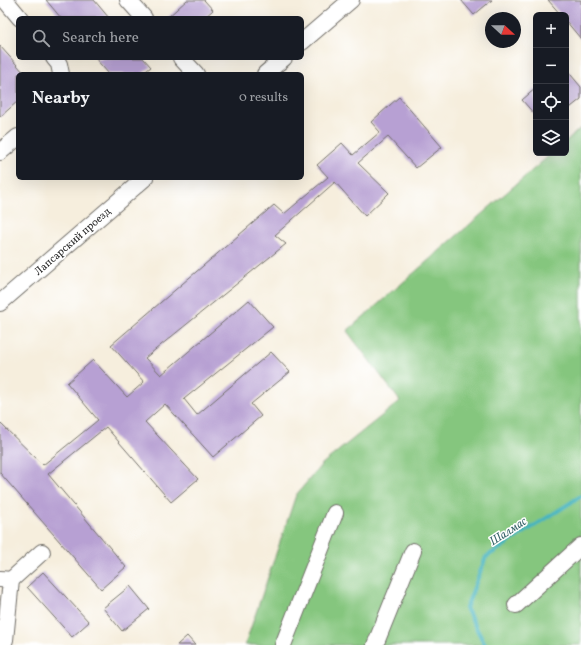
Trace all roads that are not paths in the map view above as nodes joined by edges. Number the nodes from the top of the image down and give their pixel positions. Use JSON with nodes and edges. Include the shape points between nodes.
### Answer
{"nodes":[{"id":1,"x":4,"y":0,"type":"edge"},
{"id":2,"x":128,"y":0,"type":"edge"},
{"id":3,"x":345,"y":2,"type":"edge"},
{"id":4,"x":18,"y":16,"type":"edge"},
{"id":5,"x":142,"y":16,"type":"edge"},
{"id":6,"x":304,"y":40,"type":"edge"},
{"id":7,"x":56,"y":60,"type":"edge"},
{"id":8,"x":183,"y":60,"type":"edge"},
{"id":9,"x":282,"y":60,"type":"edge"},
{"id":10,"x":61,"y":72,"type":"edge"},
{"id":11,"x":194,"y":72,"type":"edge"},
{"id":12,"x":267,"y":72,"type":"edge"},
{"id":13,"x":16,"y":139,"type":"edge"},
{"id":14,"x":0,"y":152,"type":"edge"},
{"id":15,"x":143,"y":180,"type":"edge"},
{"id":16,"x":0,"y":303,"type":"edge"},
{"id":17,"x":335,"y":513,"type":"dead end"},
{"id":18,"x":581,"y":546,"type":"edge"},
{"id":19,"x":413,"y":551,"type":"dead end"},
{"id":20,"x":42,"y":552,"type":"dead end"},
{"id":21,"x":5,"y":579,"type":"edge"},
{"id":22,"x":516,"y":605,"type":"dead end"},
{"id":23,"x":5,"y":640,"type":"edge"},
{"id":24,"x":283,"y":645,"type":"edge"},
{"id":25,"x":375,"y":645,"type":"edge"}],
"edges":[{"from":1,"to":4,"type":"street"},
{"from":2,"to":5,"type":"street"},
{"from":3,"to":6,"type":"street"},
{"from":7,"to":10,"type":"street"},
{"from":8,"to":11,"type":"street"},
{"from":9,"to":12,"type":"street"},
{"from":13,"to":14,"type":"street"},
{"from":15,"to":16,"type":"street","name":"Лапсарский проезд"},
{"from":17,"to":24,"type":"street"},
{"from":18,"to":22,"type":"street"},
{"from":19,"to":25,"type":"street"},
{"from":20,"to":21,"type":"street"},
{"from":21,"to":23,"type":"street"}]}
